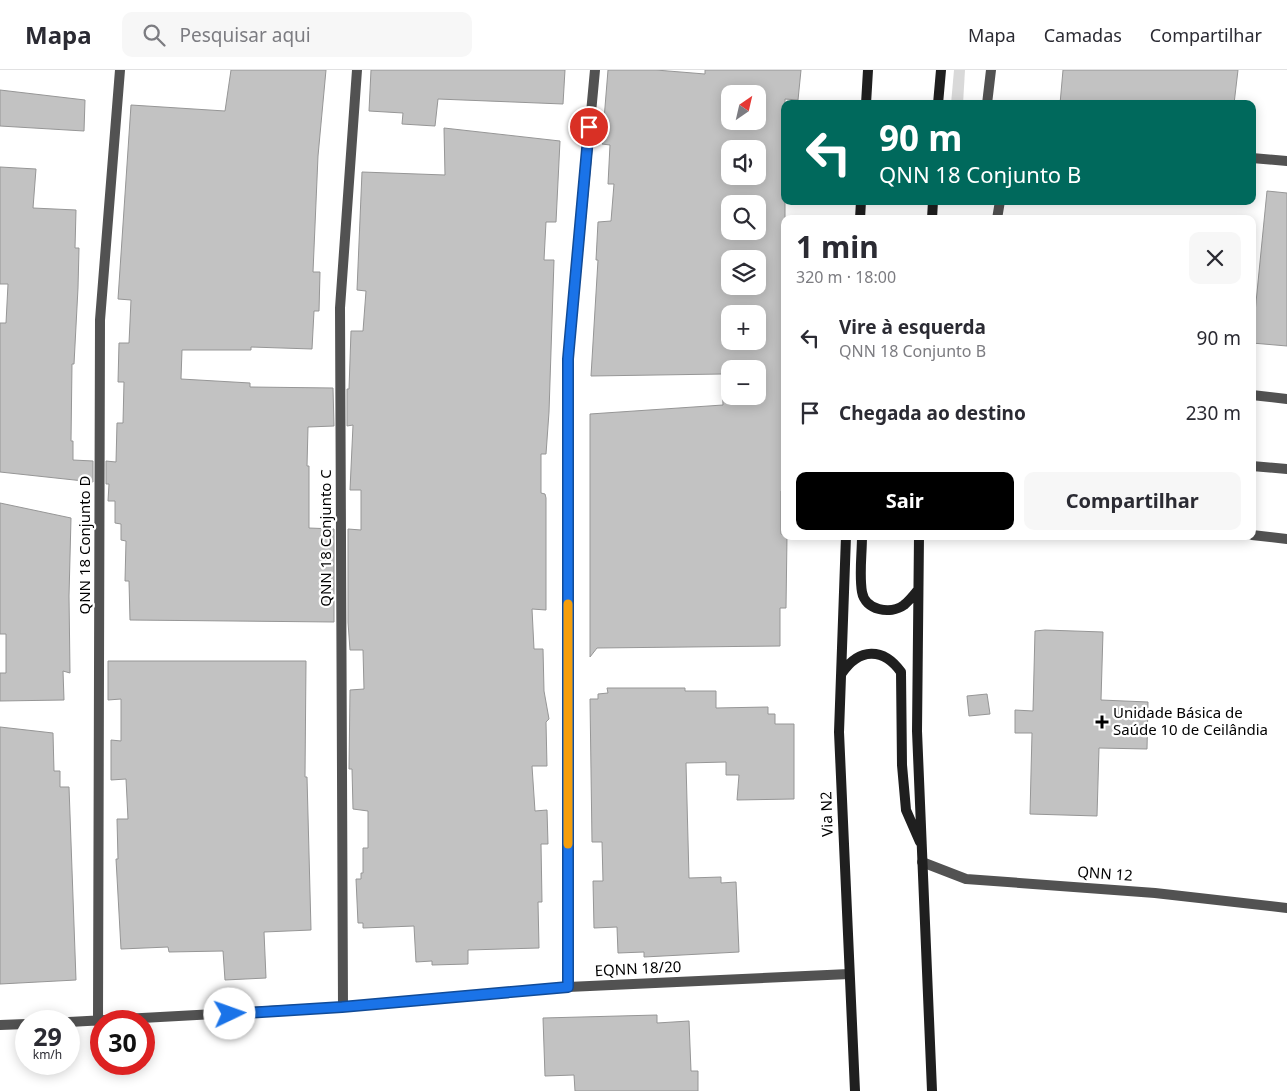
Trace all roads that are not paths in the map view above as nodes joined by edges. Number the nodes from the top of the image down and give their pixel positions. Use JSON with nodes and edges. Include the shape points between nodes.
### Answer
{"nodes":[{"id":1,"x":120,"y":70,"type":"edge"},
{"id":2,"x":357,"y":70,"type":"edge"},
{"id":3,"x":595,"y":70,"type":"edge"},
{"id":4,"x":868,"y":70,"type":"edge"},
{"id":5,"x":941,"y":70,"type":"edge"},
{"id":6,"x":991,"y":70,"type":"edge"},
{"id":7,"x":866,"y":100,"type":"edge"},
{"id":8,"x":938,"y":100,"type":"edge"},
{"id":9,"x":987,"y":100,"type":"edge"},
{"id":10,"x":1256,"y":158,"type":"edge"},
{"id":11,"x":1287,"y":161,"type":"edge"},
{"id":12,"x":1256,"y":395,"type":"edge"},
{"id":13,"x":1287,"y":399,"type":"edge"},
{"id":14,"x":1256,"y":466,"type":"edge"},
{"id":15,"x":1287,"y":469,"type":"edge"},
{"id":16,"x":1256,"y":535,"type":"edge"},
{"id":17,"x":1287,"y":538,"type":"edge"},
{"id":18,"x":846,"y":540,"type":"edge"},
{"id":19,"x":862,"y":540,"type":"edge"},
{"id":20,"x":919,"y":540,"type":"edge"},
{"id":21,"x":917,"y":591,"type":"junction"},
{"id":22,"x":842,"y":673,"type":"junction"},
{"id":23,"x":922,"y":847,"type":"junction"},
{"id":24,"x":922,"y":862,"type":"junction"},
{"id":25,"x":1287,"y":908,"type":"edge"},
{"id":26,"x":849,"y":974,"type":"junction"},
{"id":27,"x":568,"y":987,"type":"junction"},
{"id":28,"x":342,"y":1007,"type":"junction"},
{"id":29,"x":98,"y":1010,"type":"edge"},
{"id":30,"x":155,"y":1018,"type":"edge"},
{"id":31,"x":15,"y":1024,"type":"edge"},
{"id":32,"x":0,"y":1025,"type":"edge"},
{"id":33,"x":855,"y":1091,"type":"edge"},
{"id":34,"x":932,"y":1091,"type":"edge"}],
"edges":[{"from":1,"to":29,"type":"street","name":"QNN 18 Conjunto D","via":[[100,320]]},
{"from":2,"to":28,"type":"street","name":"QNN 18 Conjunto C","via":[[340,308]]},
{"from":3,"to":27,"type":"street","via":[[568,359]]},
{"from":4,"to":7,"type":"main road"},
{"from":5,"to":8,"type":"main road"},
{"from":6,"to":9,"type":"street"},
{"from":10,"to":11,"type":"street"},
{"from":12,"to":13,"type":"street"},
{"from":14,"to":15,"type":"street"},
{"from":16,"to":17,"type":"street"},
{"from":18,"to":22,"type":"main road","name":"Via N2"},
{"from":19,"to":21,"type":"main road","via":[[862,593],[871,605],[894,610],[903,606]]},
{"from":20,"to":21,"type":"main road"},
{"from":21,"to":23,"type":"main road","via":[[917,732]]},
{"from":22,"to":23,"type":"main road","via":[[848,664],[867,654],[887,657],[901,672],[906,810]]},
{"from":22,"to":26,"type":"main road","name":"Via N2","via":[[839,732]]},
{"from":23,"to":24,"type":"main road"},
{"from":24,"to":25,"type":"street","name":"QNN 12","via":[[966,879],[1155,893]]},
{"from":24,"to":34,"type":"main road"},
{"from":26,"to":27,"type":"street","name":"EQNN 18/20"},
{"from":26,"to":33,"type":"main road","name":"Via N2"},
{"from":27,"to":28,"type":"street","name":"EQNN 18/20"},
{"from":28,"to":30,"type":"street","name":"EQNN 18/20"},
{"from":31,"to":32,"type":"street"}]}
